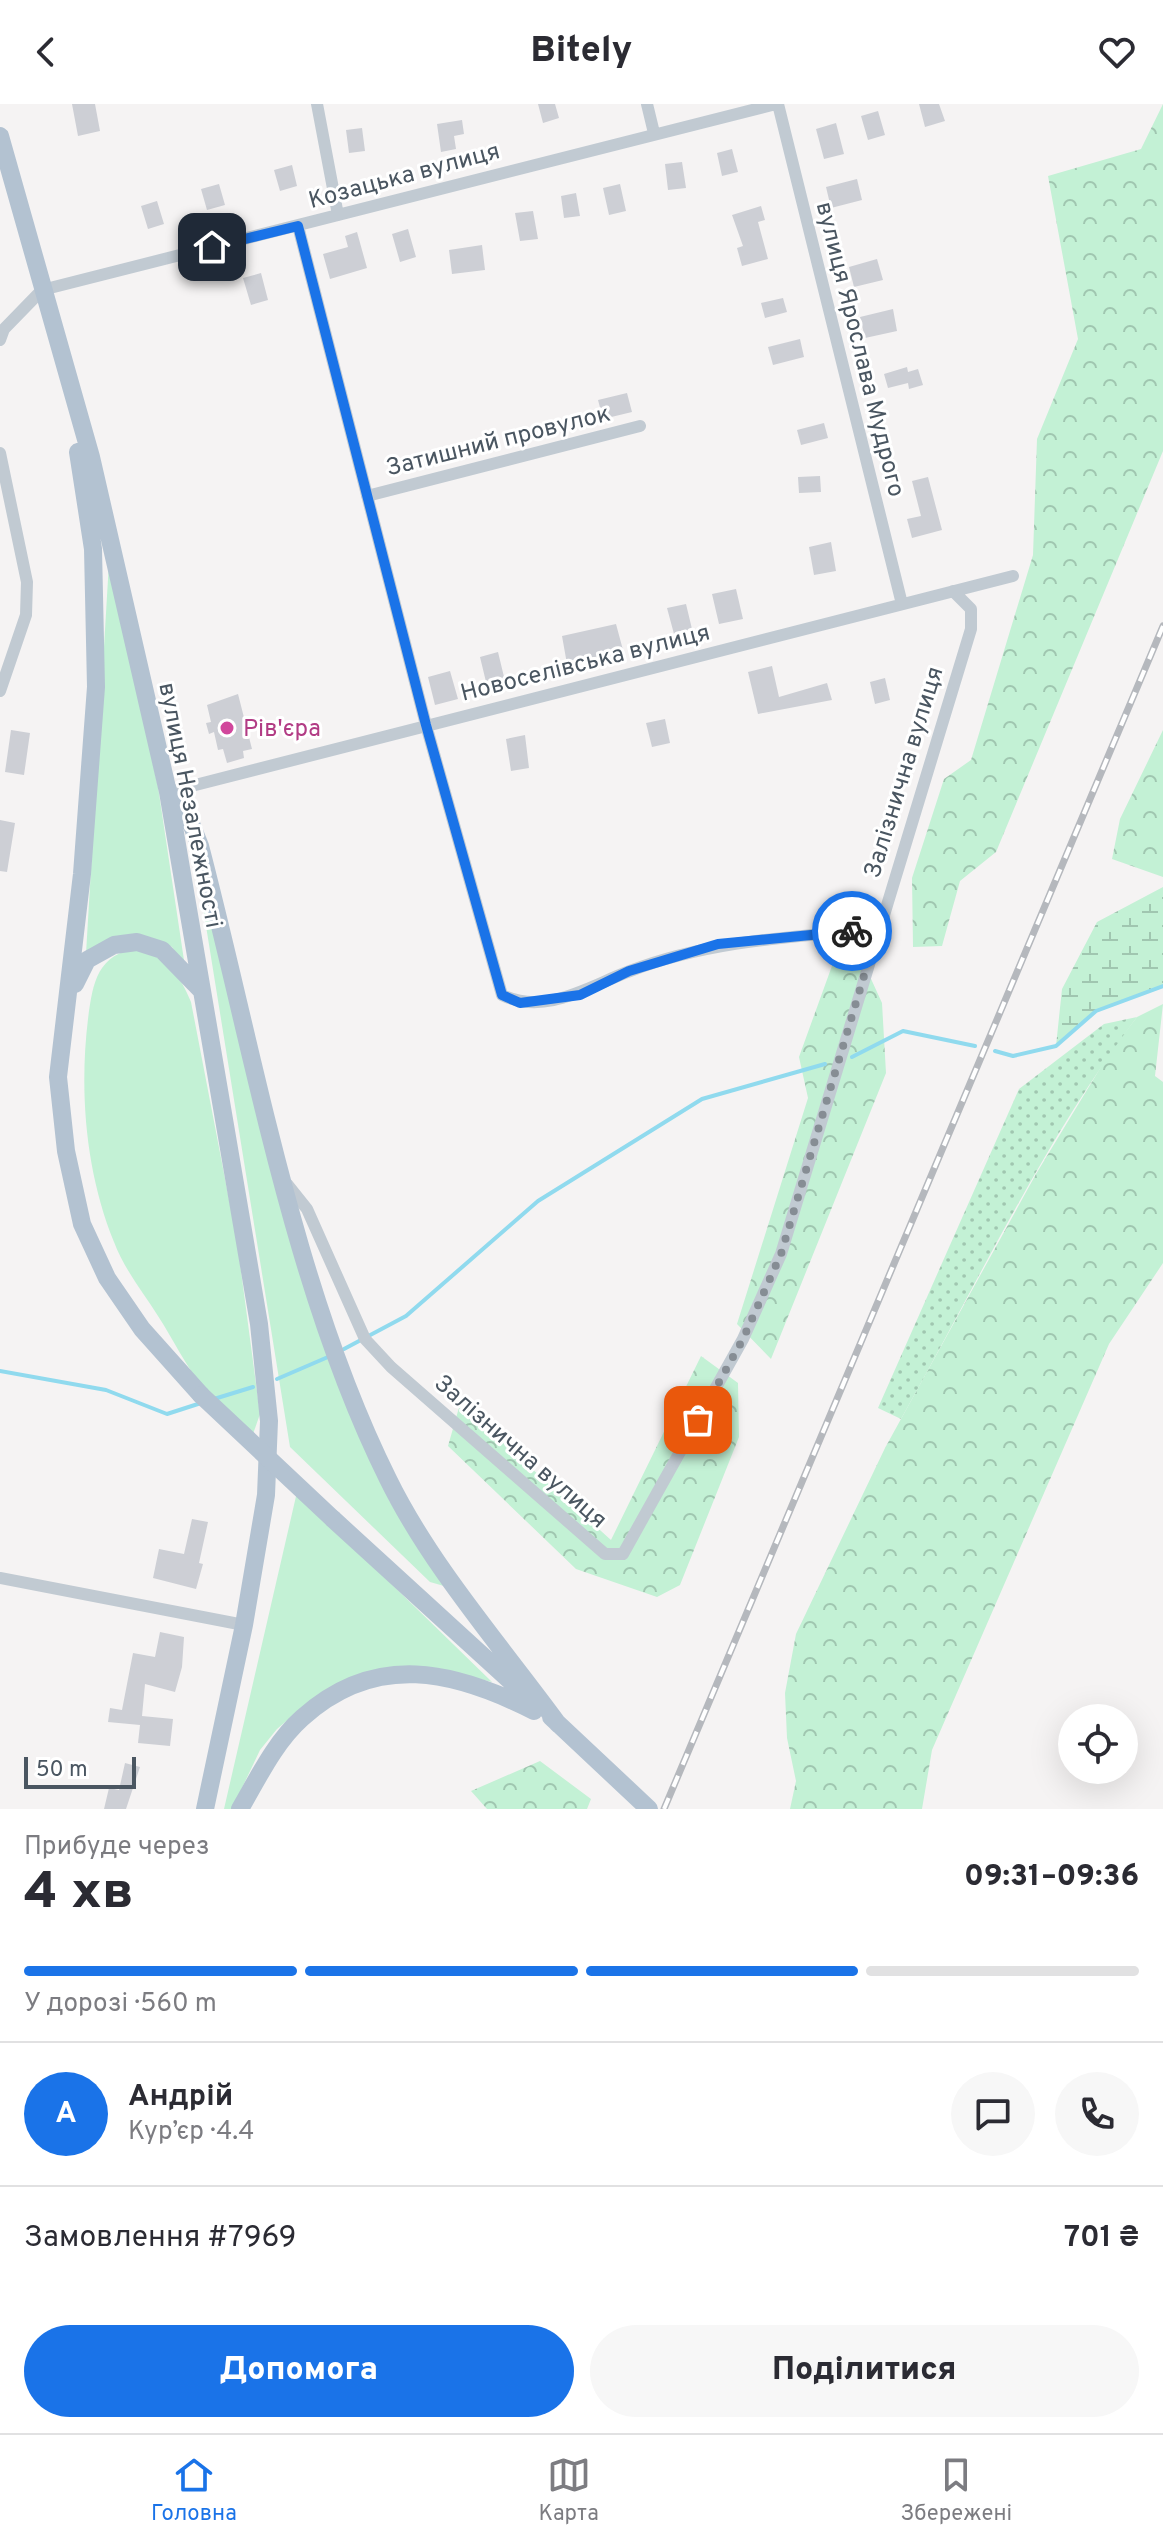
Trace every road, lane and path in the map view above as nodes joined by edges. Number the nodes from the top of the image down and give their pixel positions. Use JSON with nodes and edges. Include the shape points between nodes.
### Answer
{"nodes":[{"id":1,"x":317,"y":104,"type":"edge"},
{"id":2,"x":647,"y":104,"type":"edge"},
{"id":3,"x":777,"y":104,"type":"edge"},
{"id":4,"x":654,"y":133,"type":"junction"},
{"id":5,"x":0,"y":136,"type":"edge"},
{"id":6,"x":338,"y":215,"type":"junction"},
{"id":7,"x":298,"y":226,"type":"junction"},
{"id":8,"x":42,"y":290,"type":"junction"},
{"id":9,"x":1,"y":332,"type":"edge"},
{"id":10,"x":67,"y":374,"type":"junction"},
{"id":11,"x":640,"y":426,"type":"dead end"},
{"id":12,"x":0,"y":453,"type":"edge"},
{"id":13,"x":367,"y":496,"type":"junction"},
{"id":14,"x":1013,"y":576,"type":"dead end"},
{"id":15,"x":953,"y":591,"type":"junction"},
{"id":16,"x":902,"y":604,"type":"junction"},
{"id":17,"x":0,"y":691,"type":"edge"},
{"id":18,"x":426,"y":725,"type":"junction"},
{"id":19,"x":168,"y":792,"type":"junction"},
{"id":20,"x":878,"y":929,"type":"junction"},
{"id":21,"x":201,"y":990,"type":"junction"},
{"id":22,"x":70,"y":994,"type":"junction"},
{"id":23,"x":285,"y":1181,"type":"junction"},
{"id":24,"x":0,"y":1578,"type":"edge"},
{"id":25,"x":244,"y":1625,"type":"junction"},
{"id":26,"x":558,"y":1724,"type":"junction"},
{"id":27,"x":205,"y":1809,"type":"edge"},
{"id":28,"x":240,"y":1809,"type":"edge"},
{"id":29,"x":649,"y":1809,"type":"edge"}],
"edges":[{"from":1,"to":6,"type":"street"},
{"from":2,"to":4,"type":"street"},
{"from":3,"to":4,"type":"street","name":"Козацька вулиця"},
{"from":3,"to":16,"type":"street","name":"вулиця Ярослава Мудрого"},
{"from":4,"to":6,"type":"street","name":"Козацька вулиця"},
{"from":5,"to":8,"type":"main road","name":"вулиця Незалежності"},
{"from":6,"to":7,"type":"street","name":"Козацька вулиця"},
{"from":7,"to":8,"type":"street","name":"Козацька вулиця"},
{"from":7,"to":13,"type":"street"},
{"from":8,"to":9,"type":"street"},
{"from":8,"to":10,"type":"main road","name":"вулиця Незалежності"},
{"from":10,"to":19,"type":"main road","name":"вулиця Незалежності"},
{"from":10,"to":22,"type":"main road","via":[[93,549],[96,687]]},
{"from":11,"to":13,"type":"street","name":"Затишний провулок"},
{"from":12,"to":17,"type":"street","via":[[27,582],[26,615]]},
{"from":13,"to":18,"type":"street"},
{"from":14,"to":15,"type":"street","name":"Новоселівська вулиця"},
{"from":15,"to":16,"type":"street","name":"Новоселівська вулиця"},
{"from":15,"to":20,"type":"street","name":"Залізнична вулиця","via":[[971,609],[971,629]]},
{"from":16,"to":18,"type":"street","name":"Новоселівська вулиця"},
{"from":18,"to":19,"type":"street","name":"Новоселівська вулиця"},
{"from":18,"to":20,"type":"street","via":[[502,995],[520,1003],[580,995],[629,971],[718,944]]},
{"from":19,"to":21,"type":"main road","name":"вулиця Незалежності"},
{"from":19,"to":23,"type":"main road","via":[[188,816],[200,846]]},
{"from":20,"to":23,"type":"street","name":"Залізнична вулиця","via":[[781,1254],[743,1339],[623,1554],[605,1554],[382,1358],[365,1339],[307,1209]]},
{"from":21,"to":22,"type":"main road","via":[[162,950],[137,942],[114,945],[87,960]]},
{"from":21,"to":25,"type":"main road","name":"вулиця Незалежності","via":[[259,1324],[269,1421],[266,1495]]},
{"from":22,"to":26,"type":"main road","bridge":true,"via":[[58,1077],[66,1151],[82,1224],[107,1278],[142,1329],[201,1395]]},
{"from":23,"to":26,"type":"main road","via":[[328,1329],[389,1482],[443,1568]]},
{"from":24,"to":25,"type":"street"},
{"from":25,"to":27,"type":"main road","name":"вулиця Незалежності"},
{"from":26,"to":28,"type":"main road","via":[[490,1689],[440,1674],[422,1672],[363,1684],[301,1718]]},
{"from":26,"to":29,"type":"main road"}]}
